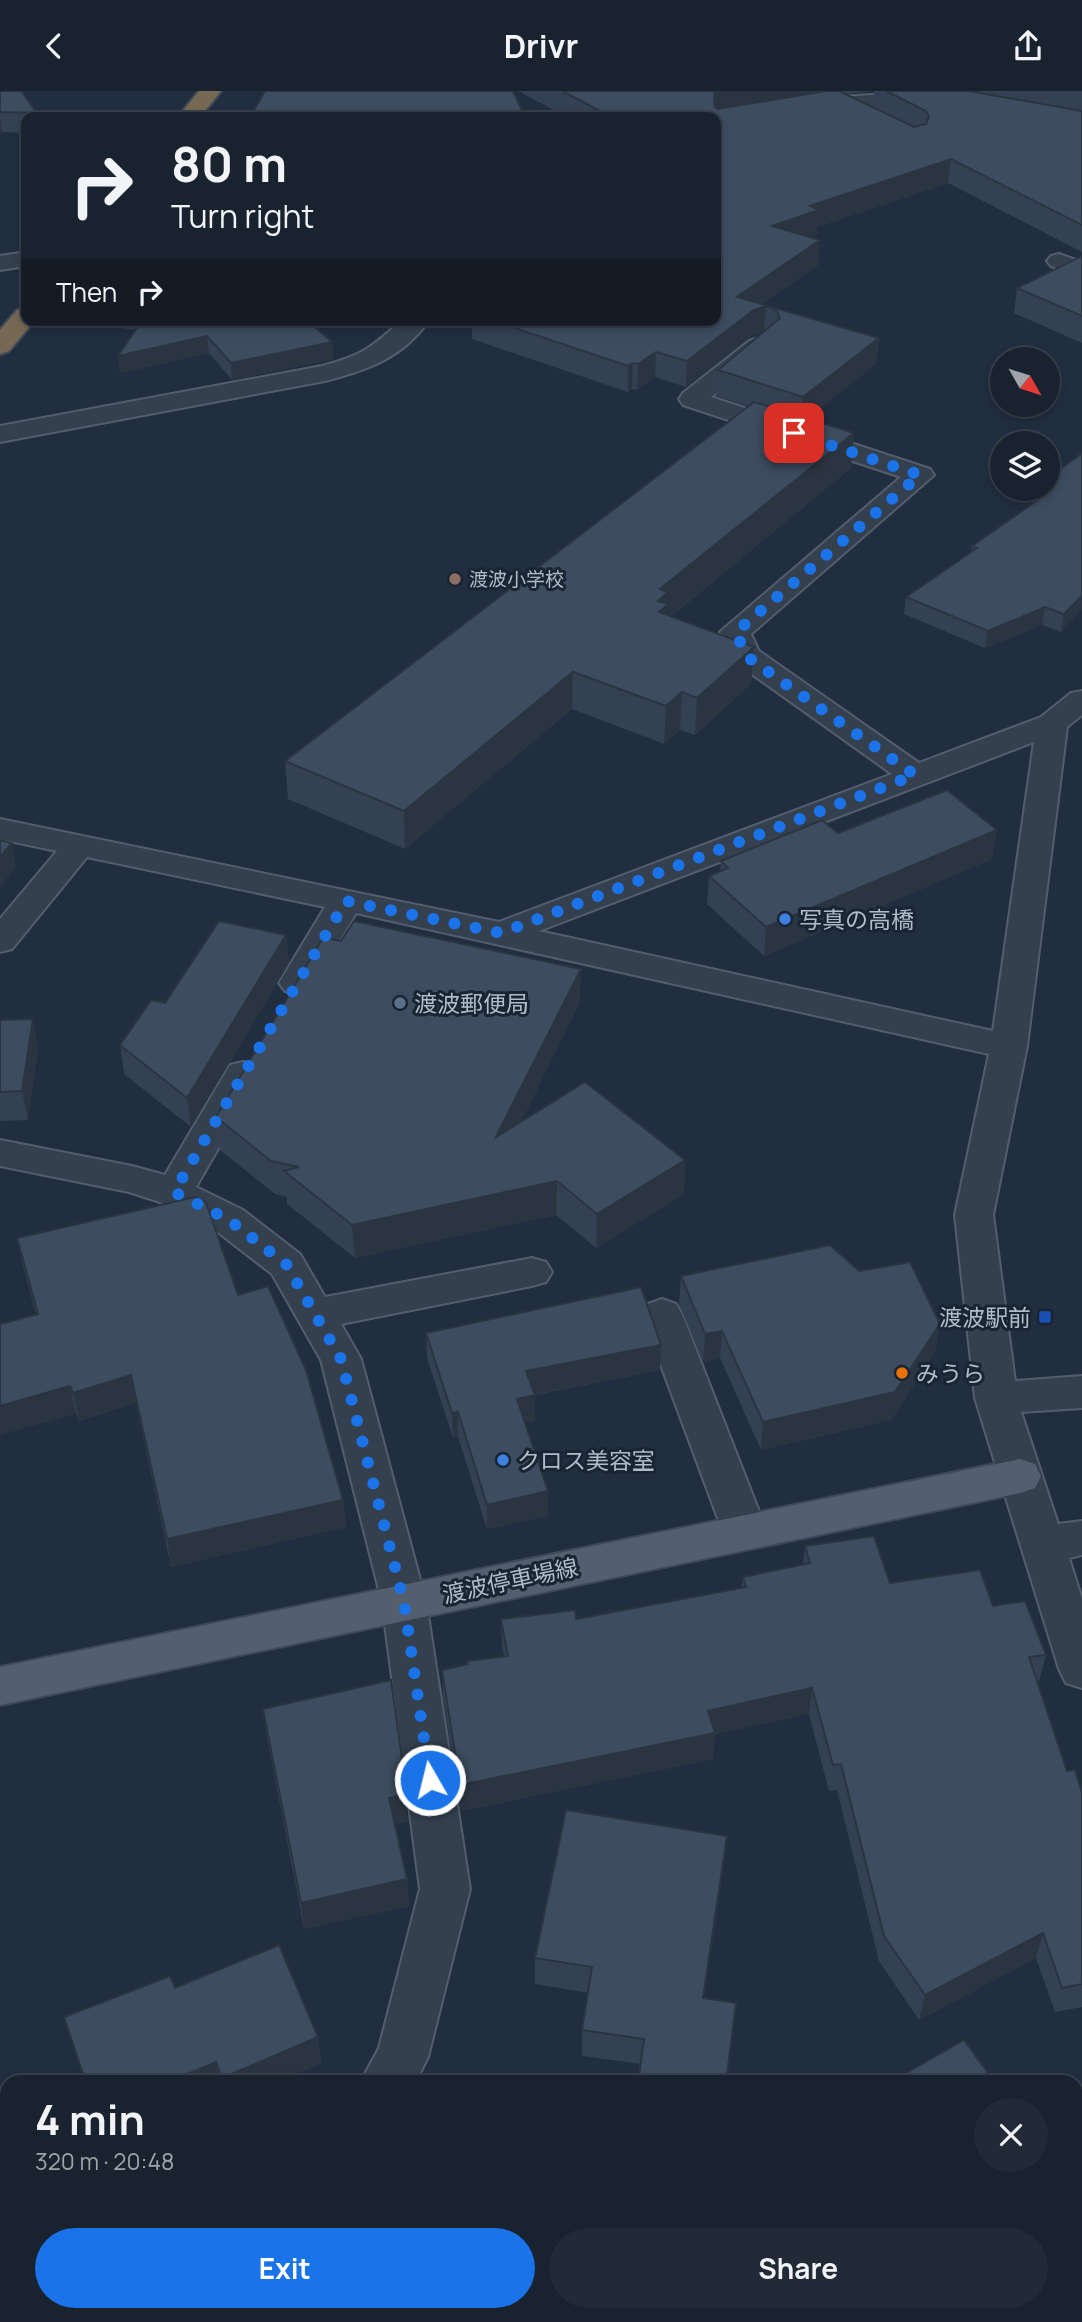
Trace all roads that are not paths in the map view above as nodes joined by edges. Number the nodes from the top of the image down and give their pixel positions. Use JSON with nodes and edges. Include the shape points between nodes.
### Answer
{"nodes":[{"id":1,"x":211,"y":91,"type":"edge"},
{"id":2,"x":917,"y":94,"type":"edge"},
{"id":3,"x":836,"y":99,"type":"edge"},
{"id":4,"x":942,"y":100,"type":"edge"},
{"id":5,"x":193,"y":112,"type":"edge"},
{"id":6,"x":721,"y":123,"type":"edge"},
{"id":7,"x":880,"y":124,"type":"edge"},
{"id":8,"x":21,"y":260,"type":"edge"},
{"id":9,"x":1059,"y":261,"type":"dead end"},
{"id":10,"x":0,"y":263,"type":"edge"},
{"id":11,"x":1082,"y":270,"type":"edge"},
{"id":12,"x":21,"y":321,"type":"edge"},
{"id":13,"x":410,"y":326,"type":"edge"},
{"id":14,"x":763,"y":342,"type":"edge"},
{"id":15,"x":0,"y":346,"type":"edge"},
{"id":16,"x":0,"y":434,"type":"edge"},
{"id":17,"x":1082,"y":700,"type":"edge"},
{"id":18,"x":1052,"y":724,"type":"junction"},
{"id":19,"x":915,"y":775,"type":"junction"},
{"id":20,"x":0,"y":829,"type":"edge"},
{"id":21,"x":80,"y":845,"type":"junction"},
{"id":22,"x":346,"y":901,"type":"junction"},
{"id":23,"x":501,"y":933,"type":"junction"},
{"id":24,"x":0,"y":941,"type":"edge"},
{"id":25,"x":284,"y":1006,"type":"edge"},
{"id":26,"x":263,"y":1041,"type":"edge"},
{"id":27,"x":1009,"y":1046,"type":"junction"},
{"id":28,"x":0,"y":1153,"type":"edge"},
{"id":29,"x":174,"y":1192,"type":"junction"},
{"id":30,"x":532,"y":1272,"type":"dead end"},
{"id":31,"x":316,"y":1314,"type":"junction"},
{"id":32,"x":662,"y":1314,"type":"dead end"},
{"id":33,"x":1082,"y":1392,"type":"edge"},
{"id":34,"x":996,"y":1398,"type":"junction"},
{"id":35,"x":1020,"y":1476,"type":"junction"},
{"id":36,"x":745,"y":1532,"type":"junction"},
{"id":37,"x":1063,"y":1541,"type":"edge"},
{"id":38,"x":404,"y":1602,"type":"junction"},
{"id":39,"x":1082,"y":1669,"type":"edge"},
{"id":40,"x":0,"y":1686,"type":"edge"},
{"id":41,"x":391,"y":2075,"type":"edge"}],
"edges":[{"from":1,"to":5,"type":"highway"},
{"from":2,"to":3,"type":"street"},
{"from":2,"to":4,"type":"street"},
{"from":3,"to":6,"type":"street"},
{"from":3,"to":7,"type":"street"},
{"from":8,"to":10,"type":"street"},
{"from":9,"to":11,"type":"street"},
{"from":12,"to":15,"type":"highway"},
{"from":13,"to":16,"type":"street","via":[[365,362],[326,373]]},
{"from":14,"to":19,"type":"street","via":[[692,399],[920,475],[736,632],[746,656]]},
{"from":17,"to":18,"type":"street"},
{"from":18,"to":19,"type":"street"},
{"from":18,"to":27,"type":"street"},
{"from":19,"to":23,"type":"street"},
{"from":20,"to":21,"type":"street"},
{"from":21,"to":22,"type":"street"},
{"from":21,"to":24,"type":"street"},
{"from":22,"to":23,"type":"street"},
{"from":22,"to":25,"type":"street"},
{"from":23,"to":27,"type":"street"},
{"from":26,"to":29,"type":"street"},
{"from":27,"to":34,"type":"street","via":[[974,1215]]},
{"from":28,"to":29,"type":"street"},
{"from":29,"to":31,"type":"street","via":[[229,1220],[286,1264]]},
{"from":30,"to":31,"type":"street"},
{"from":31,"to":38,"type":"street","via":[[341,1359]]},
{"from":32,"to":36,"type":"street"},
{"from":33,"to":34,"type":"street"},
{"from":34,"to":35,"type":"street"},
{"from":35,"to":36,"type":"main road","name":"渡波停車場線"},
{"from":35,"to":37,"type":"street"},
{"from":36,"to":38,"type":"main road","name":"渡波停車場線"},
{"from":37,"to":39,"type":"street"},
{"from":38,"to":40,"type":"main road","name":"渡波停車場線"},
{"from":38,"to":41,"type":"street","via":[[445,1889],[402,2057]]}]}
